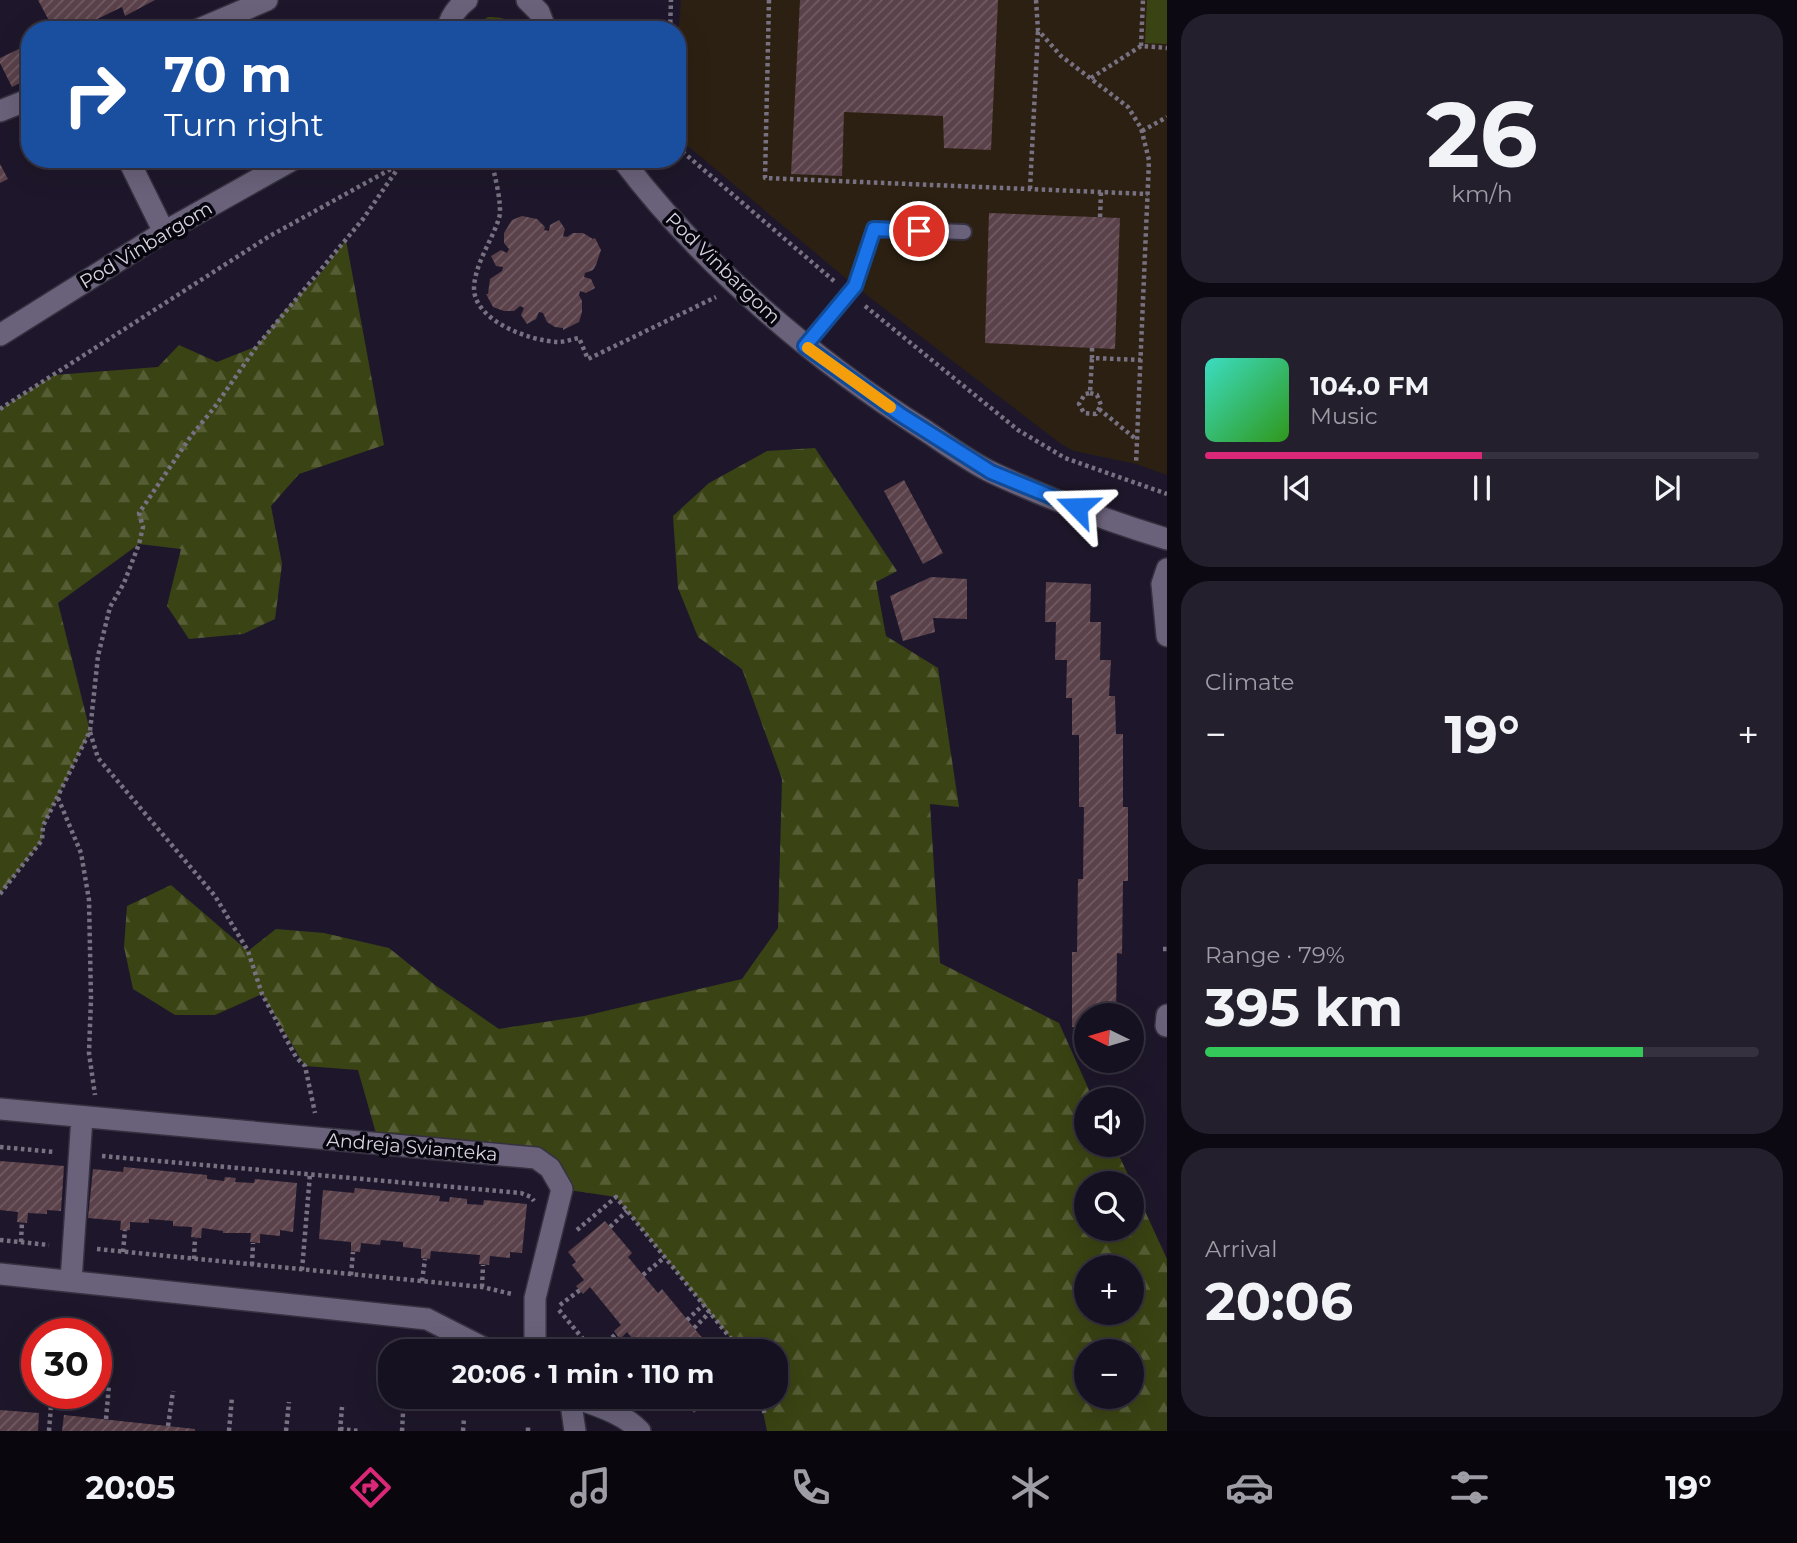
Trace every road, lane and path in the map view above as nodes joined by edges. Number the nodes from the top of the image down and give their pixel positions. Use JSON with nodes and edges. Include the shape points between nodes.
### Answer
{"nodes":[{"id":1,"x":267,"y":0,"type":"edge"},
{"id":2,"x":467,"y":0,"type":"edge"},
{"id":3,"x":671,"y":0,"type":"edge"},
{"id":4,"x":769,"y":0,"type":"edge"},
{"id":5,"x":1036,"y":0,"type":"edge"},
{"id":6,"x":1143,"y":0,"type":"edge"},
{"id":7,"x":218,"y":21,"type":"edge"},
{"id":8,"x":449,"y":21,"type":"edge"},
{"id":9,"x":670,"y":21,"type":"edge"},
{"id":10,"x":1038,"y":30,"type":"junction"},
{"id":11,"x":1141,"y":46,"type":"junction"},
{"id":12,"x":1167,"y":48,"type":"edge"},
{"id":13,"x":1091,"y":78,"type":"junction"},
{"id":14,"x":21,"y":103,"type":"edge"},
{"id":15,"x":0,"y":111,"type":"edge"},
{"id":16,"x":1167,"y":117,"type":"edge"},
{"id":17,"x":1142,"y":131,"type":"junction"},
{"id":18,"x":686,"y":155,"type":"edge"},
{"id":19,"x":132,"y":168,"type":"edge"},
{"id":20,"x":278,"y":168,"type":"edge"},
{"id":21,"x":394,"y":168,"type":"edge"},
{"id":22,"x":398,"y":168,"type":"edge"},
{"id":23,"x":492,"y":168,"type":"edge"},
{"id":24,"x":616,"y":168,"type":"edge"},
{"id":25,"x":629,"y":168,"type":"edge"},
{"id":26,"x":1030,"y":189,"type":"junction"},
{"id":27,"x":647,"y":192,"type":"junction"},
{"id":28,"x":1101,"y":192,"type":"junction"},
{"id":29,"x":1148,"y":194,"type":"junction"},
{"id":30,"x":1100,"y":217,"type":"dead end"},
{"id":31,"x":164,"y":232,"type":"junction"},
{"id":32,"x":964,"y":232,"type":"dead end"},
{"id":33,"x":848,"y":293,"type":"junction"},
{"id":34,"x":718,"y":296,"type":"dead end"},
{"id":35,"x":0,"y":335,"type":"edge"},
{"id":36,"x":805,"y":346,"type":"junction"},
{"id":37,"x":1092,"y":348,"type":"dead end"},
{"id":38,"x":1091,"y":358,"type":"junction"},
{"id":39,"x":1141,"y":360,"type":"junction"},
{"id":40,"x":1090,"y":393,"type":"junction"},
{"id":41,"x":0,"y":409,"type":"edge"},
{"id":42,"x":1098,"y":409,"type":"junction"},
{"id":43,"x":1137,"y":440,"type":"junction"},
{"id":44,"x":1136,"y":464,"type":"dead end"},
{"id":45,"x":1167,"y":494,"type":"edge"},
{"id":46,"x":1167,"y":539,"type":"edge"},
{"id":47,"x":1167,"y":569,"type":"edge"},
{"id":48,"x":1167,"y":636,"type":"edge"},
{"id":49,"x":90,"y":731,"type":"junction"},
{"id":50,"x":58,"y":797,"type":"junction"},
{"id":51,"x":0,"y":894,"type":"edge"},
{"id":52,"x":1167,"y":1015,"type":"edge"},
{"id":53,"x":1166,"y":1026,"type":"edge"},
{"id":54,"x":0,"y":1109,"type":"edge"},
{"id":55,"x":90,"y":1118,"type":"junction"},
{"id":56,"x":314,"y":1138,"type":"junction"},
{"id":57,"x":0,"y":1147,"type":"edge"},
{"id":58,"x":67,"y":1153,"type":"dead end"},
{"id":59,"x":94,"y":1155,"type":"dead end"},
{"id":60,"x":310,"y":1174,"type":"junction"},
{"id":61,"x":536,"y":1204,"type":"dead end"},
{"id":62,"x":628,"y":1211,"type":"junction"},
{"id":63,"x":22,"y":1222,"type":"dead end"},
{"id":64,"x":610,"y":1227,"type":"dead end"},
{"id":65,"x":125,"y":1230,"type":"dead end"},
{"id":66,"x":195,"y":1238,"type":"dead end"},
{"id":67,"x":0,"y":1240,"type":"edge"},
{"id":68,"x":21,"y":1242,"type":"junction"},
{"id":69,"x":253,"y":1242,"type":"dead end"},
{"id":70,"x":57,"y":1246,"type":"dead end"},
{"id":71,"x":89,"y":1248,"type":"dead end"},
{"id":72,"x":123,"y":1252,"type":"junction"},
{"id":73,"x":353,"y":1252,"type":"dead end"},
{"id":74,"x":547,"y":1256,"type":"junction"},
{"id":75,"x":664,"y":1257,"type":"junction"},
{"id":76,"x":194,"y":1259,"type":"junction"},
{"id":77,"x":425,"y":1259,"type":"dead end"},
{"id":78,"x":252,"y":1265,"type":"junction"},
{"id":79,"x":483,"y":1265,"type":"dead end"},
{"id":80,"x":302,"y":1270,"type":"junction"},
{"id":81,"x":0,"y":1274,"type":"edge"},
{"id":82,"x":351,"y":1275,"type":"junction"},
{"id":83,"x":643,"y":1275,"type":"dead end"},
{"id":84,"x":71,"y":1281,"type":"junction"},
{"id":85,"x":422,"y":1281,"type":"junction"},
{"id":86,"x":482,"y":1287,"type":"junction"},
{"id":87,"x":580,"y":1290,"type":"dead end"},
{"id":88,"x":535,"y":1298,"type":"junction"},
{"id":89,"x":703,"y":1305,"type":"junction"},
{"id":90,"x":557,"y":1307,"type":"junction"},
{"id":91,"x":710,"y":1312,"type":"junction"},
{"id":92,"x":687,"y":1320,"type":"dead end"},
{"id":93,"x":694,"y":1328,"type":"dead end"},
{"id":94,"x":616,"y":1334,"type":"dead end"},
{"id":95,"x":466,"y":1339,"type":"edge"},
{"id":96,"x":535,"y":1339,"type":"edge"},
{"id":97,"x":585,"y":1339,"type":"edge"},
{"id":98,"x":610,"y":1339,"type":"edge"},
{"id":99,"x":731,"y":1339,"type":"edge"},
{"id":100,"x":173,"y":1391,"type":"dead end"},
{"id":101,"x":232,"y":1397,"type":"dead end"},
{"id":102,"x":289,"y":1402,"type":"dead end"},
{"id":103,"x":342,"y":1407,"type":"dead end"},
{"id":104,"x":51,"y":1409,"type":"edge"},
{"id":105,"x":107,"y":1409,"type":"edge"},
{"id":106,"x":572,"y":1409,"type":"edge"},
{"id":107,"x":604,"y":1409,"type":"edge"},
{"id":108,"x":763,"y":1409,"type":"edge"},
{"id":109,"x":403,"y":1413,"type":"dead end"},
{"id":110,"x":765,"y":1415,"type":"dead end"},
{"id":111,"x":106,"y":1419,"type":"dead end"},
{"id":112,"x":464,"y":1419,"type":"dead end"},
{"id":113,"x":168,"y":1426,"type":"dead end"},
{"id":114,"x":340,"y":1430,"type":"edge"},
{"id":115,"x":49,"y":1431,"type":"edge"},
{"id":116,"x":229,"y":1431,"type":"edge"},
{"id":117,"x":286,"y":1431,"type":"edge"},
{"id":118,"x":360,"y":1431,"type":"edge"},
{"id":119,"x":402,"y":1431,"type":"edge"},
{"id":120,"x":463,"y":1431,"type":"edge"},
{"id":121,"x":575,"y":1431,"type":"edge"},
{"id":122,"x":640,"y":1431,"type":"edge"}],
"edges":[{"from":1,"to":7,"type":"street"},
{"from":2,"to":8,"type":"street"},
{"from":3,"to":9,"type":"path"},
{"from":4,"to":26,"type":"path","via":[[765,178]]},
{"from":5,"to":10,"type":"path"},
{"from":6,"to":11,"type":"path"},
{"from":10,"to":13,"type":"path","via":[[1061,56]]},
{"from":10,"to":26,"type":"path"},
{"from":11,"to":12,"type":"path"},
{"from":11,"to":13,"type":"path"},
{"from":13,"to":17,"type":"path","via":[[1128,107]]},
{"from":14,"to":15,"type":"street"},
{"from":16,"to":17,"type":"path"},
{"from":17,"to":29,"type":"path","via":[[1149,160]]},
{"from":18,"to":33,"type":"path"},
{"from":19,"to":31,"type":"street"},
{"from":20,"to":31,"type":"street","name":"Pod Vinbargom"},
{"from":21,"to":41,"type":"path","via":[[268,237]]},
{"from":22,"to":49,"type":"path","via":[[355,230],[257,346],[139,513],[139,544],[110,607],[98,656]]},
{"from":23,"to":34,"type":"path","via":[[500,215],[474,286],[476,302],[490,318],[533,337],[559,342],[579,338],[588,359]]},
{"from":24,"to":27,"type":"street","name":"Pod Vinbargom"},
{"from":25,"to":27,"type":"street","name":"Pod Vinbargom"},
{"from":26,"to":28,"type":"path"},
{"from":27,"to":36,"type":"street","name":"Pod Vinbargom","via":[[693,243]]},
{"from":28,"to":29,"type":"path"},
{"from":28,"to":30,"type":"path"},
{"from":29,"to":39,"type":"path"},
{"from":31,"to":35,"type":"street","name":"Pod Vinbargom"},
{"from":32,"to":33,"type":"lane","via":[[874,229],[855,286]]},
{"from":33,"to":36,"type":"lane"},
{"from":33,"to":45,"type":"path","via":[[1018,430],[1065,458]]},
{"from":36,"to":46,"type":"street","name":"Pod Vinbargom","via":[[991,472]]},
{"from":37,"to":38,"type":"path"},
{"from":38,"to":39,"type":"path"},
{"from":38,"to":40,"type":"path"},
{"from":39,"to":43,"type":"path"},
{"from":40,"to":42,"type":"path","via":[[1097,395]]},
{"from":40,"to":42,"type":"path","via":[[1079,404],[1084,413],[1096,414]]},
{"from":42,"to":43,"type":"path"},
{"from":43,"to":44,"type":"path"},
{"from":47,"to":48,"type":"street","via":[[1162,584]]},
{"from":49,"to":50,"type":"path"},
{"from":49,"to":56,"type":"path","via":[[99,758],[215,896],[248,951],[262,993],[305,1066],[315,1108]]},
{"from":50,"to":51,"type":"path","via":[[41,840]]},
{"from":50,"to":55,"type":"path","via":[[80,853],[89,900]]},
{"from":52,"to":53,"type":"street"},
{"from":54,"to":55,"type":"street","name":"Andreja Svianteka"},
{"from":55,"to":56,"type":"street","name":"Andreja Svianteka"},
{"from":55,"to":84,"type":"street"},
{"from":56,"to":74,"type":"street","name":"Andreja Svianteka","via":[[536,1158],[550,1168],[562,1189]]},
{"from":57,"to":58,"type":"path"},
{"from":59,"to":60,"type":"path"},
{"from":60,"to":61,"type":"path","via":[[522,1194]]},
{"from":60,"to":80,"type":"path"},
{"from":62,"to":64,"type":"path"},
{"from":62,"to":74,"type":"path","via":[[616,1197]]},
{"from":62,"to":75,"type":"path"},
{"from":63,"to":68,"type":"path"},
{"from":65,"to":72,"type":"path"},
{"from":66,"to":76,"type":"path"},
{"from":67,"to":68,"type":"path"},
{"from":68,"to":70,"type":"path"},
{"from":69,"to":78,"type":"path"},
{"from":71,"to":72,"type":"path"},
{"from":72,"to":76,"type":"path"},
{"from":73,"to":82,"type":"path"},
{"from":74,"to":88,"type":"street","name":"Andreja Svianteka"},
{"from":75,"to":83,"type":"path"},
{"from":75,"to":89,"type":"path"},
{"from":76,"to":78,"type":"path"},
{"from":77,"to":85,"type":"path"},
{"from":78,"to":80,"type":"path"},
{"from":79,"to":86,"type":"path"},
{"from":80,"to":82,"type":"path"},
{"from":81,"to":84,"type":"street"},
{"from":82,"to":85,"type":"path"},
{"from":84,"to":95,"type":"street","via":[[427,1319]]},
{"from":85,"to":86,"type":"path"},
{"from":86,"to":88,"type":"path"},
{"from":87,"to":90,"type":"path"},
{"from":88,"to":90,"type":"path"},
{"from":88,"to":96,"type":"street","name":"Andreja Svianteka"},
{"from":89,"to":91,"type":"path"},
{"from":89,"to":92,"type":"path"},
{"from":90,"to":97,"type":"path"},
{"from":91,"to":93,"type":"path"},
{"from":91,"to":99,"type":"path"},
{"from":94,"to":98,"type":"path"},
{"from":100,"to":113,"type":"path"},
{"from":101,"to":116,"type":"path"},
{"from":102,"to":117,"type":"path"},
{"from":103,"to":114,"type":"path"},
{"from":104,"to":115,"type":"path"},
{"from":105,"to":111,"type":"path"},
{"from":106,"to":121,"type":"street"},
{"from":107,"to":122,"type":"street"},
{"from":108,"to":110,"type":"path"},
{"from":109,"to":119,"type":"path"},
{"from":112,"to":120,"type":"path"},
{"from":114,"to":118,"type":"path"}]}
